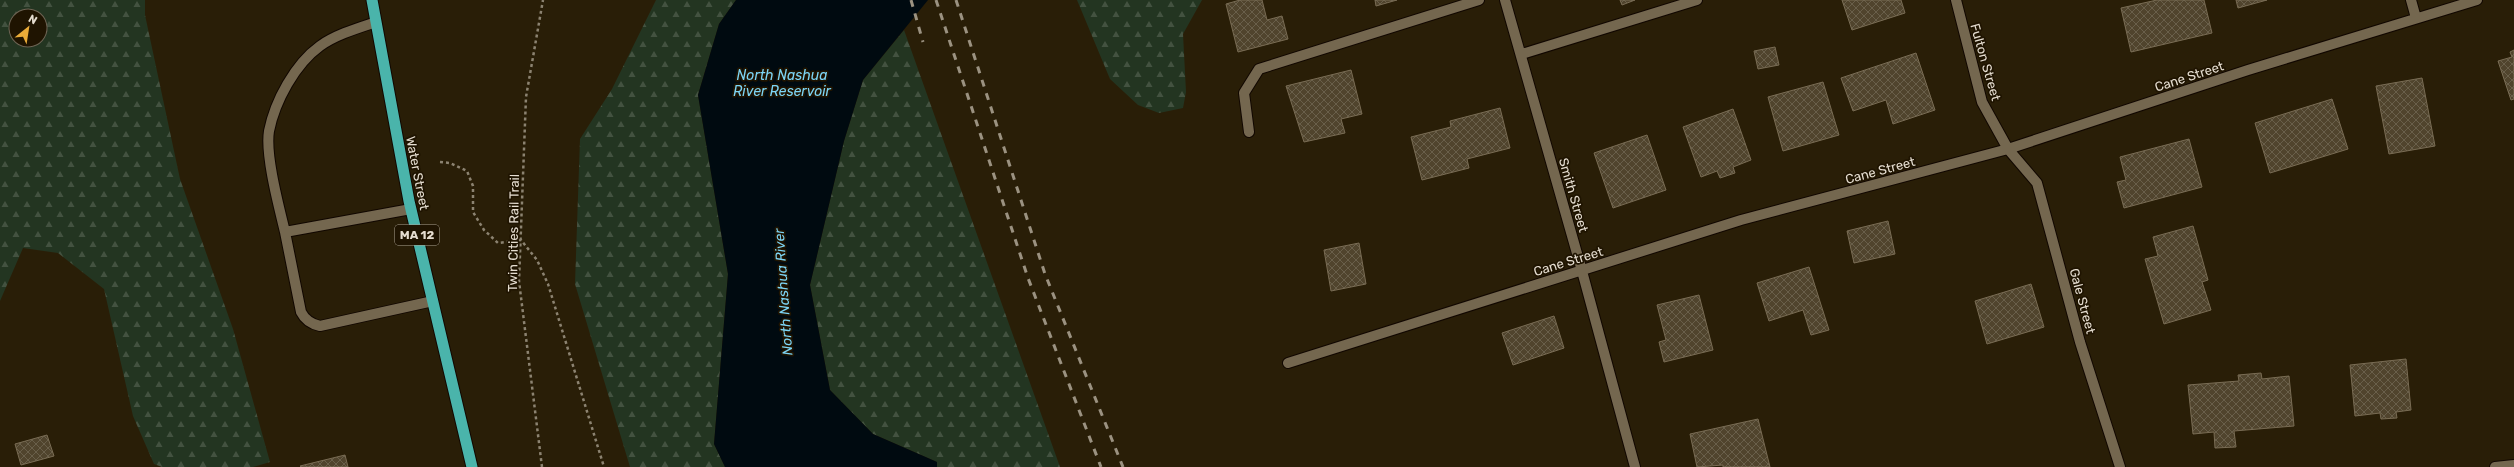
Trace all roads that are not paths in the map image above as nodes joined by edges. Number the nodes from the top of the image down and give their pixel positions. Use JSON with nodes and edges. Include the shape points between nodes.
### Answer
{"nodes":[{"id":1,"x":372,"y":0,"type":"edge"},
{"id":2,"x":1479,"y":0,"type":"edge"},
{"id":3,"x":1505,"y":0,"type":"edge"},
{"id":4,"x":1697,"y":0,"type":"edge"},
{"id":5,"x":1956,"y":0,"type":"edge"},
{"id":6,"x":2411,"y":0,"type":"edge"},
{"id":7,"x":2477,"y":0,"type":"edge"},
{"id":8,"x":2416,"y":18,"type":"junction"},
{"id":9,"x":376,"y":22,"type":"junction"},
{"id":10,"x":1522,"y":54,"type":"junction"},
{"id":11,"x":1249,"y":132,"type":"dead end"},
{"id":12,"x":2008,"y":149,"type":"junction"},
{"id":13,"x":410,"y":208,"type":"junction"},
{"id":14,"x":285,"y":232,"type":"junction"},
{"id":15,"x":1582,"y":271,"type":"junction"},
{"id":16,"x":433,"y":301,"type":"junction"},
{"id":17,"x":1288,"y":363,"type":"dead end"},
{"id":18,"x":2514,"y":465,"type":"edge"},
{"id":19,"x":472,"y":467,"type":"edge"},
{"id":20,"x":1635,"y":467,"type":"edge"},
{"id":21,"x":2120,"y":467,"type":"edge"},
{"id":22,"x":2495,"y":467,"type":"edge"}],
"edges":[{"from":1,"to":9,"type":"highway","name":"Water Street","number":"MA 12"},
{"from":2,"to":11,"type":"street","via":[[1259,69],[1244,93]]},
{"from":3,"to":10,"type":"street","name":"Smith Street"},
{"from":4,"to":10,"type":"street"},
{"from":5,"to":12,"type":"street","name":"Fulton Street","via":[[1982,102]]},
{"from":6,"to":8,"type":"street"},
{"from":7,"to":8,"type":"street","name":"Cane Street"},
{"from":8,"to":12,"type":"street","name":"Cane Street"},
{"from":9,"to":13,"type":"highway","name":"Water Street","number":"MA 12"},
{"from":9,"to":14,"type":"street","via":[[320,46],[298,68],[280,99],[269,132],[272,171]]},
{"from":10,"to":15,"type":"street","name":"Smith Street"},
{"from":12,"to":15,"type":"street","name":"Cane Street","via":[[1741,220]]},
{"from":12,"to":21,"type":"street","name":"Gale Street","via":[[2038,183],[2080,342]]},
{"from":13,"to":14,"type":"street"},
{"from":13,"to":16,"type":"highway","name":"Water Street","number":"MA 12"},
{"from":14,"to":16,"type":"street","via":[[300,312],[314,325],[320,326]]},
{"from":15,"to":17,"type":"street","name":"Cane Street"},
{"from":15,"to":20,"type":"street","name":"Smith Street"},
{"from":16,"to":19,"type":"highway","name":"Water Street","number":"MA 12"},
{"from":18,"to":22,"type":"street"}]}
